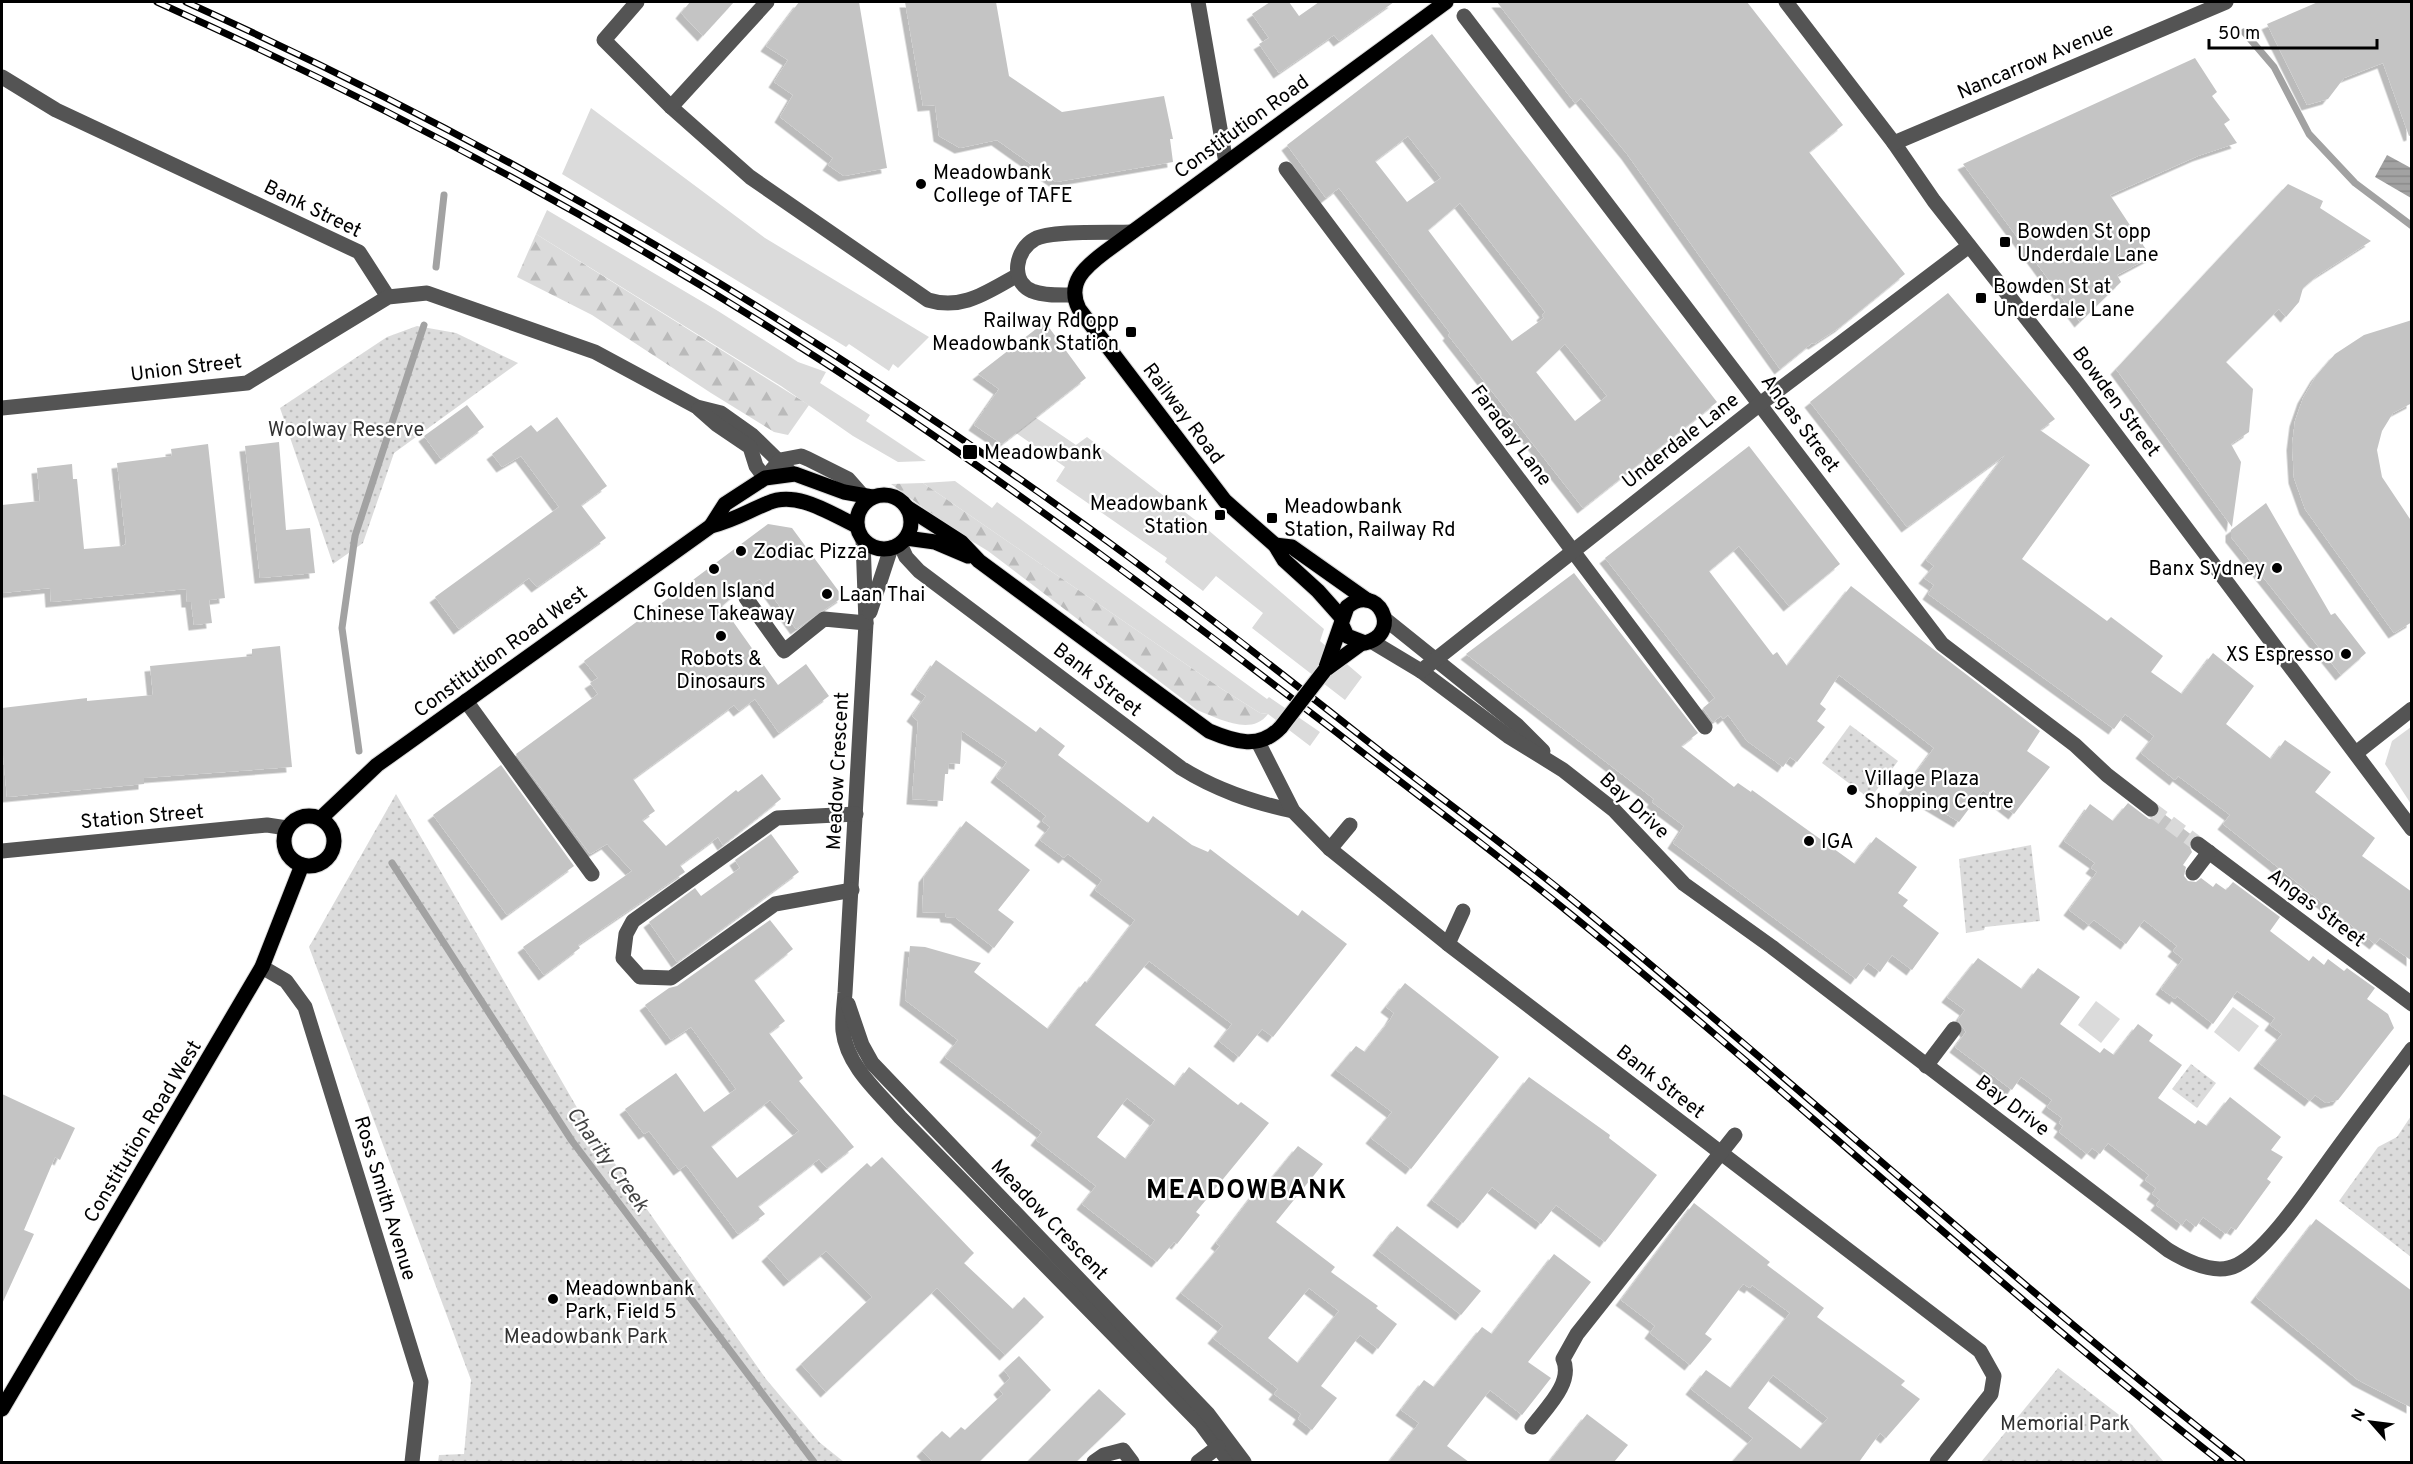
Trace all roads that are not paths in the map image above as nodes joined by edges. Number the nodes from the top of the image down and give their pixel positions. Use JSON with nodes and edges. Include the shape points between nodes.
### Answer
{"nodes":[{"id":1,"x":637,"y":2,"type":"edge"},
{"id":2,"x":767,"y":2,"type":"edge"},
{"id":3,"x":1198,"y":2,"type":"edge"},
{"id":4,"x":1446,"y":2,"type":"edge"},
{"id":5,"x":1786,"y":2,"type":"edge"},
{"id":6,"x":2226,"y":2,"type":"edge"},
{"id":7,"x":1464,"y":16,"type":"dead end"},
{"id":8,"x":2,"y":77,"type":"edge"},
{"id":9,"x":671,"y":107,"type":"junction"},
{"id":10,"x":1894,"y":143,"type":"junction"},
{"id":11,"x":1226,"y":163,"type":"junction"},
{"id":12,"x":1286,"y":169,"type":"dead end"},
{"id":13,"x":1132,"y":232,"type":"junction"},
{"id":14,"x":1969,"y":246,"type":"junction"},
{"id":15,"x":1018,"y":275,"type":"junction"},
{"id":16,"x":1073,"y":295,"type":"junction"},
{"id":17,"x":388,"y":297,"type":"junction"},
{"id":18,"x":1760,"y":404,"type":"junction"},
{"id":19,"x":697,"y":407,"type":"junction"},
{"id":20,"x":2,"y":408,"type":"edge"},
{"id":21,"x":780,"y":460,"type":"junction"},
{"id":22,"x":792,"y":474,"type":"junction"},
{"id":23,"x":765,"y":478,"type":"junction"},
{"id":24,"x":867,"y":496,"type":"junction"},
{"id":25,"x":786,"y":499,"type":"junction"},
{"id":26,"x":908,"y":508,"type":"junction"},
{"id":27,"x":711,"y":526,"type":"junction"},
{"id":28,"x":860,"y":533,"type":"junction"},
{"id":29,"x":899,"y":543,"type":"junction"},
{"id":30,"x":1275,"y":545,"type":"junction"},
{"id":31,"x":1573,"y":551,"type":"junction"},
{"id":32,"x":979,"y":561,"type":"junction"},
{"id":33,"x":746,"y":598,"type":"dead end"},
{"id":34,"x":1366,"y":600,"type":"junction"},
{"id":35,"x":1385,"y":619,"type":"junction"},
{"id":36,"x":1342,"y":622,"type":"junction"},
{"id":37,"x":867,"y":623,"type":"junction"},
{"id":38,"x":1367,"y":642,"type":"junction"},
{"id":39,"x":1338,"y":655,"type":"junction"},
{"id":40,"x":1434,"y":660,"type":"junction"},
{"id":41,"x":1421,"y":671,"type":"junction"},
{"id":42,"x":466,"y":701,"type":"junction"},
{"id":43,"x":2412,"y":709,"type":"edge"},
{"id":44,"x":1705,"y":727,"type":"dead end"},
{"id":45,"x":1258,"y":742,"type":"junction"},
{"id":46,"x":2356,"y":753,"type":"junction"},
{"id":47,"x":1563,"y":770,"type":"junction"},
{"id":48,"x":2151,"y":809,"type":"tunnel mouth"},
{"id":49,"x":1293,"y":811,"type":"junction"},
{"id":50,"x":856,"y":814,"type":"junction"},
{"id":51,"x":321,"y":818,"type":"junction"},
{"id":52,"x":1350,"y":825,"type":"dead end"},
{"id":53,"x":287,"y":828,"type":"junction"},
{"id":54,"x":2412,"y":829,"type":"edge"},
{"id":55,"x":1330,"y":849,"type":"junction"},
{"id":56,"x":2,"y":851,"type":"edge"},
{"id":57,"x":302,"y":866,"type":"junction"},
{"id":58,"x":2193,"y":873,"type":"dead end"},
{"id":59,"x":592,"y":874,"type":"dead end"},
{"id":60,"x":852,"y":890,"type":"junction"},
{"id":61,"x":1463,"y":911,"type":"dead end"},
{"id":62,"x":1448,"y":944,"type":"junction"},
{"id":63,"x":262,"y":967,"type":"junction"},
{"id":64,"x":845,"y":993,"type":"junction"},
{"id":65,"x":2412,"y":1004,"type":"edge"},
{"id":66,"x":1954,"y":1029,"type":"dead end"},
{"id":67,"x":2412,"y":1049,"type":"edge"},
{"id":68,"x":1926,"y":1065,"type":"junction"},
{"id":69,"x":1735,"y":1135,"type":"dead end"},
{"id":70,"x":1720,"y":1153,"type":"junction"},
{"id":71,"x":2,"y":1409,"type":"edge"},
{"id":72,"x":1532,"y":1427,"type":"dead end"},
{"id":73,"x":1218,"y":1447,"type":"junction"},
{"id":74,"x":412,"y":1462,"type":"edge"},
{"id":75,"x":1094,"y":1462,"type":"edge"},
{"id":76,"x":1132,"y":1462,"type":"edge"},
{"id":77,"x":1198,"y":1462,"type":"edge"},
{"id":78,"x":1229,"y":1462,"type":"edge"},
{"id":79,"x":1244,"y":1462,"type":"edge"},
{"id":80,"x":1937,"y":1462,"type":"edge"}],
"edges":[{"from":1,"to":9,"type":"street","via":[[604,40]]},
{"from":2,"to":9,"type":"street"},
{"from":3,"to":11,"type":"street"},
{"from":4,"to":11,"type":"main road","name":"Constitution Road"},
{"from":5,"to":10,"type":"street","name":"Bowden Street"},
{"from":6,"to":10,"type":"street","name":"Nancarrow Avenue"},
{"from":7,"to":18,"type":"street","name":"Angas Street"},
{"from":8,"to":17,"type":"street","name":"Bank Street","via":[[56,110],[359,252]]},
{"from":9,"to":15,"type":"street","via":[[750,177],[928,300],[957,304],[972,300]]},
{"from":10,"to":14,"type":"street","name":"Bowden Street"},
{"from":11,"to":13,"type":"main road","name":"Constitution Road"},
{"from":12,"to":31,"type":"street","name":"Faraday Lane"},
{"from":13,"to":15,"type":"street","via":[[1035,238],[1020,253]]},
{"from":13,"to":16,"type":"main road","name":"Constitution Road","via":[[1083,270]]},
{"from":14,"to":18,"type":"street","name":"Underdale Lane"},
{"from":14,"to":46,"type":"street","name":"Bowden Street"},
{"from":15,"to":16,"type":"street","via":[[1032,291]]},
{"from":16,"to":30,"type":"main road","name":"Railway Road","via":[[1079,309],[1211,484],[1240,516]]},
{"from":17,"to":19,"type":"street","via":[[427,293],[494,316],[595,352]]},
{"from":17,"to":20,"type":"street","name":"Union Street","via":[[246,383]]},
{"from":18,"to":31,"type":"street","name":"Underdale Lane"},
{"from":18,"to":48,"type":"street","name":"Angas Street","via":[[1942,644],[2075,745]]},
{"from":19,"to":21,"type":"street","via":[[721,413]]},
{"from":19,"to":23,"type":"street","via":[[750,447]]},
{"from":21,"to":22,"type":"street"},
{"from":21,"to":23,"type":"street"},
{"from":21,"to":24,"type":"street","via":[[801,456],[848,479]]},
{"from":22,"to":23,"type":"main road"},
{"from":22,"to":24,"type":"main road"},
{"from":23,"to":25,"type":"main road"},
{"from":23,"to":27,"type":"main road","name":"Constitution Road West","via":[[725,504]]},
{"from":24,"to":26,"type":"main road","via":[[888,494]]},
{"from":24,"to":28,"type":"main road","via":[[860,508]]},
{"from":25,"to":27,"type":"main road","name":"Constitution Road West"},
{"from":25,"to":28,"type":"main road","via":[[809,504]]},
{"from":26,"to":29,"type":"main road","via":[[911,523]]},
{"from":26,"to":32,"type":"main road","name":"Bank Street","via":[[961,542]]},
{"from":27,"to":42,"type":"main road","name":"Constitution Road West"},
{"from":28,"to":29,"type":"main road","via":[[878,549]]},
{"from":28,"to":37,"type":"street","name":"Meadow Crescent"},
{"from":29,"to":32,"type":"main road","name":"Bank Street","via":[[935,542]]},
{"from":29,"to":37,"type":"street","name":"Meadow Crescent"},
{"from":29,"to":49,"type":"street","name":"Bank Street","via":[[906,558],[919,571],[1181,768],[1243,799]]},
{"from":30,"to":34,"type":"main road","name":"Railway Road","via":[[1292,547]]},
{"from":30,"to":36,"type":"main road","name":"Railway Road","via":[[1284,560],[1318,591]]},
{"from":31,"to":40,"type":"street","name":"Underdale Lane"},
{"from":31,"to":44,"type":"street","name":"Faraday Lane"},
{"from":32,"to":45,"type":"main road","name":"Bank Street","via":[[1198,724],[1234,740]]},
{"from":33,"to":37,"type":"street","via":[[784,651],[824,619]]},
{"from":34,"to":35,"type":"main road","via":[[1379,606]]},
{"from":34,"to":36,"type":"main road","via":[[1352,602]]},
{"from":35,"to":38,"type":"main road","via":[[1382,633]]},
{"from":35,"to":40,"type":"street","name":"Bay Drive"},
{"from":36,"to":38,"type":"main road","via":[[1347,636]]},
{"from":36,"to":39,"type":"main road"},
{"from":37,"to":50,"type":"street","name":"Meadow Crescent"},
{"from":38,"to":39,"type":"main road"},
{"from":38,"to":41,"type":"street","name":"Bay Drive"},
{"from":39,"to":45,"type":"main road","bridge":true,"via":[[1281,727]]},
{"from":40,"to":41,"type":"street","name":"Underdale Lane"},
{"from":40,"to":47,"type":"street","name":"Bay Drive","via":[[1516,725]]},
{"from":41,"to":47,"type":"street","name":"Bay Drive","via":[[1508,736]]},
{"from":42,"to":51,"type":"main road","name":"Constitution Road West","via":[[377,765]]},
{"from":42,"to":59,"type":"street"},
{"from":43,"to":46,"type":"street"},
{"from":45,"to":49,"type":"street","name":"Bank Street"},
{"from":46,"to":54,"type":"street","name":"Bowden Street"},
{"from":47,"to":68,"type":"street","name":"Bay Drive","via":[[1614,810],[1684,884]]},
{"from":49,"to":55,"type":"street","name":"Bank Street"},
{"from":50,"to":60,"type":"street","name":"Meadow Crescent"},
{"from":50,"to":60,"type":"street","via":[[777,818],[633,921],[626,934],[623,958],[640,977],[671,978],[775,904]]},
{"from":51,"to":53,"type":"main road","via":[[302,816]]},
{"from":51,"to":57,"type":"main road","via":[[333,831],[333,850],[320,864]]},
{"from":52,"to":55,"type":"street"},
{"from":53,"to":56,"type":"street","name":"Station Street","via":[[267,825]]},
{"from":53,"to":57,"type":"main road","via":[[285,850]]},
{"from":55,"to":62,"type":"street","name":"Bank Street"},
{"from":57,"to":63,"type":"main road","name":"Constitution Road West"},
{"from":58,"to":65,"type":"street","name":"Angas Street","via":[[2204,848]]},
{"from":60,"to":64,"type":"street","name":"Meadow Crescent"},
{"from":61,"to":62,"type":"street"},
{"from":62,"to":70,"type":"street","name":"Bank Street"},
{"from":63,"to":71,"type":"main road","name":"Constitution Road West"},
{"from":63,"to":74,"type":"street","name":"Ross Smith Avenue","via":[[286,981],[305,1006],[421,1382]]},
{"from":64,"to":73,"type":"street","name":"Meadow Crescent","via":[[845,1040],[862,1074],[1201,1424]]},
{"from":64,"to":79,"type":"street","name":"Meadow Crescent","via":[[872,1063],[1208,1414]]},
{"from":66,"to":68,"type":"street"},
{"from":67,"to":68,"type":"street","name":"Bay Drive","via":[[2264,1243],[2236,1266],[2223,1268],[2193,1263],[2168,1250]]},
{"from":69,"to":70,"type":"street"},
{"from":70,"to":72,"type":"street","via":[[1577,1334],[1563,1359],[1567,1367],[1564,1383]]},
{"from":70,"to":80,"type":"street","name":"Bank Street","via":[[1975,1347],[1991,1367],[1994,1386],[1985,1403]]},
{"from":73,"to":77,"type":"street"},
{"from":73,"to":78,"type":"street","name":"Meadow Crescent"},
{"from":75,"to":76,"type":"street","via":[[1123,1450]]}]}
